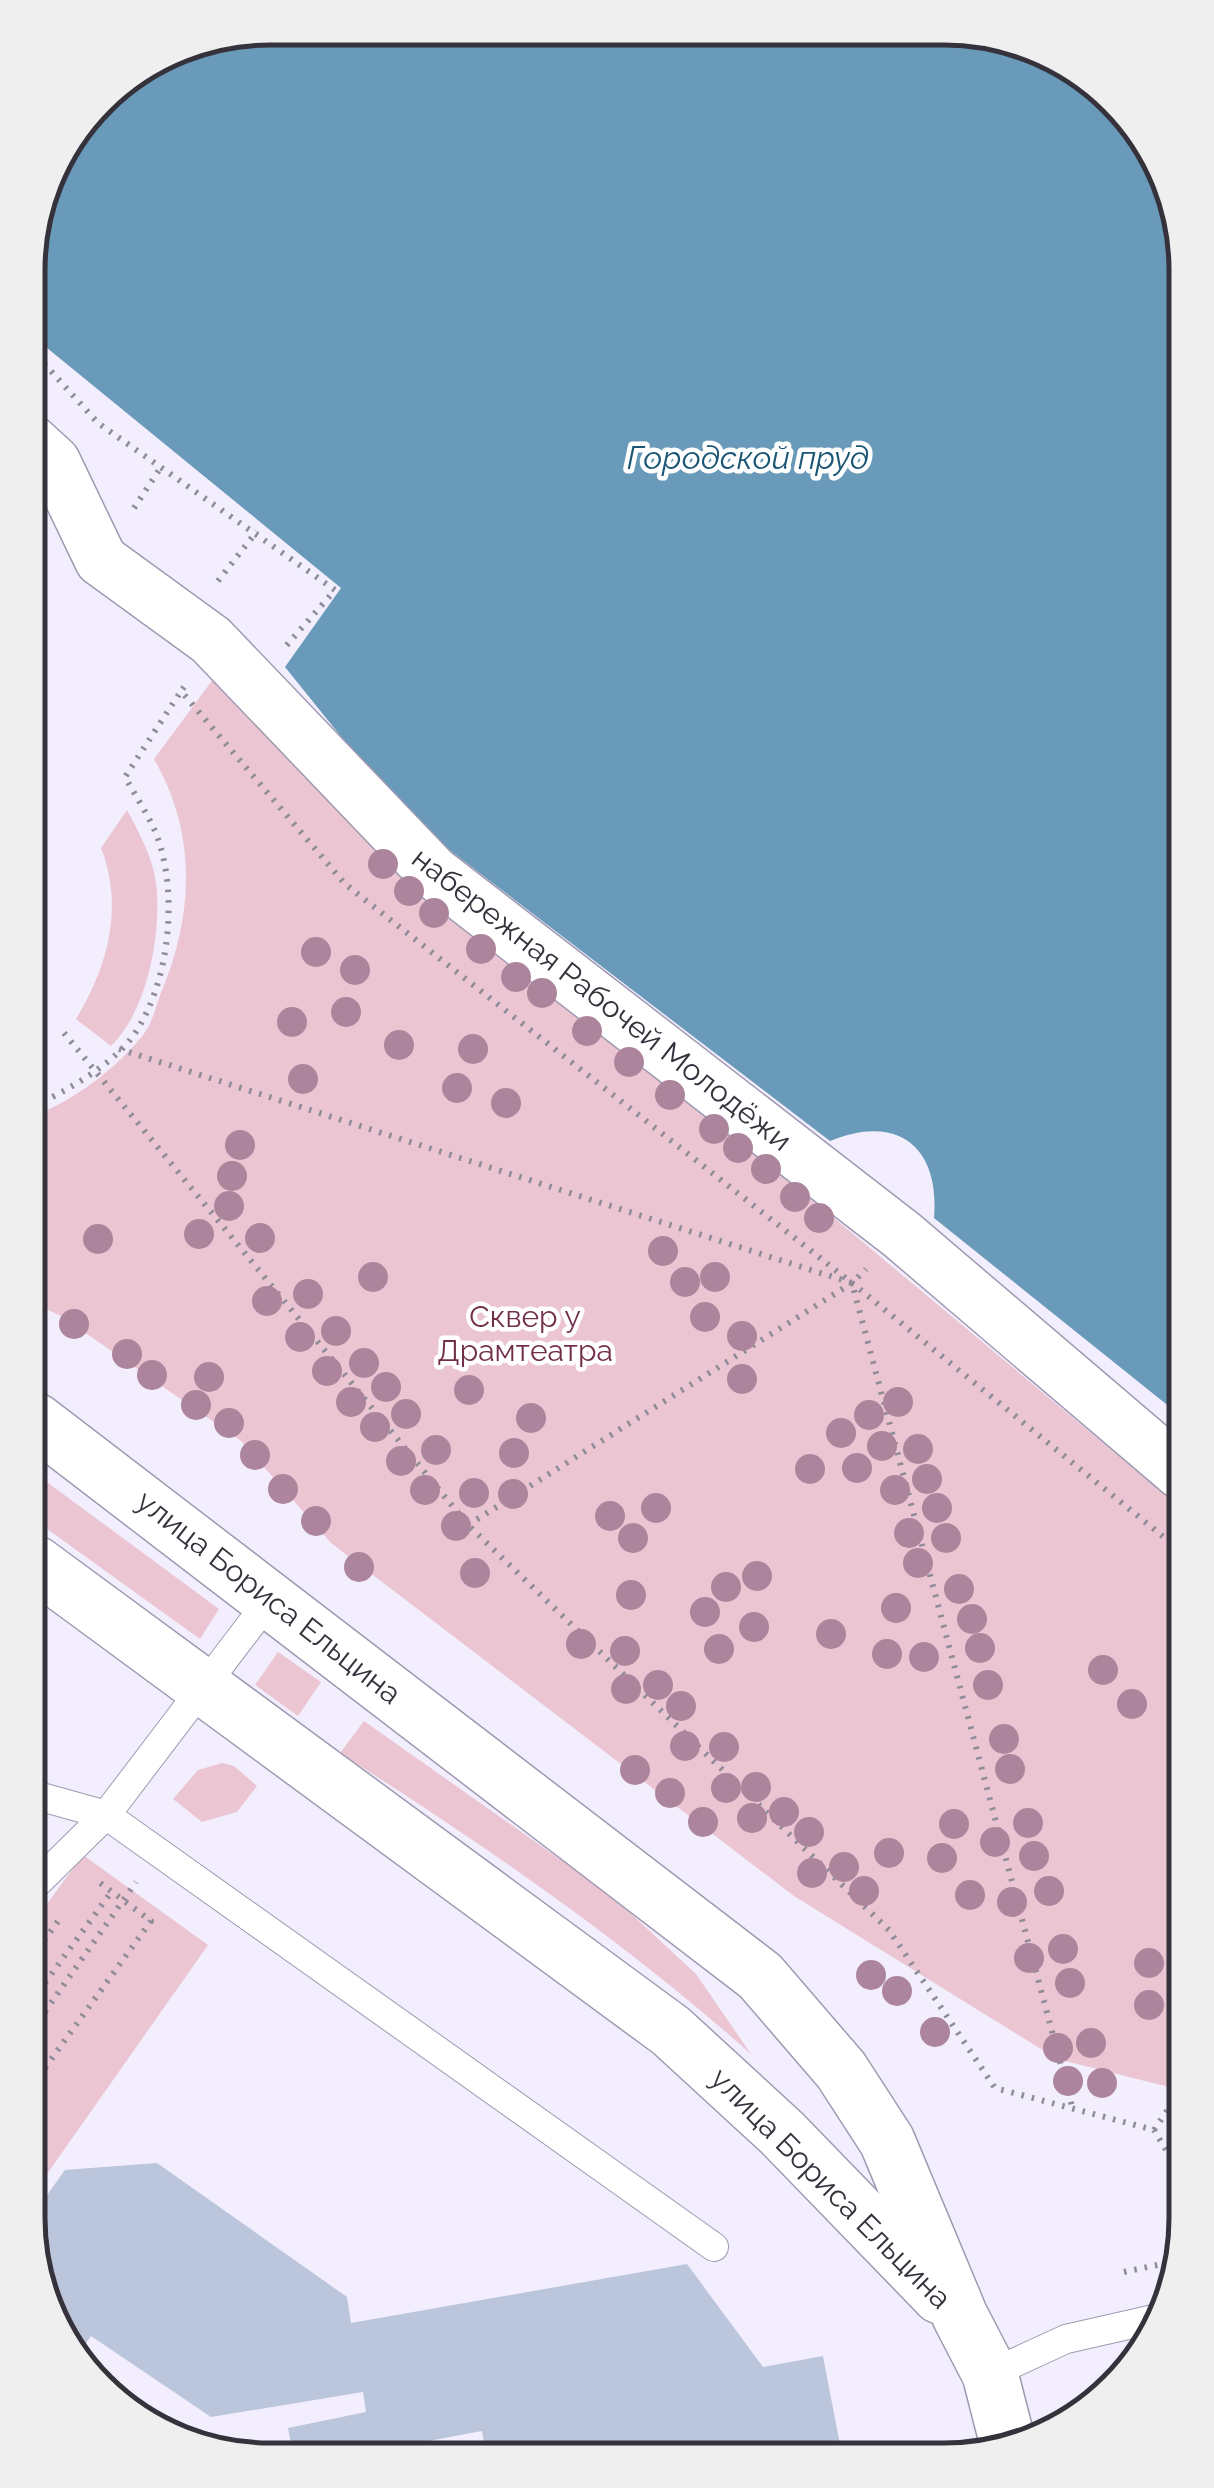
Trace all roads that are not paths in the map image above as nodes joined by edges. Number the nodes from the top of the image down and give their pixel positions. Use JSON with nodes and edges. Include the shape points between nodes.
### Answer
{"nodes":[{"id":1,"x":45,"y":454,"type":"edge"},
{"id":2,"x":45,"y":1428,"type":"edge"},
{"id":3,"x":1169,"y":1462,"type":"edge"},
{"id":4,"x":45,"y":1571,"type":"edge"},
{"id":5,"x":271,"y":1598,"type":"junction"},
{"id":6,"x":205,"y":1688,"type":"junction"},
{"id":7,"x":45,"y":1798,"type":"edge"},
{"id":8,"x":106,"y":1816,"type":"junction"},
{"id":9,"x":45,"y":1875,"type":"edge"},
{"id":10,"x":714,"y":2247,"type":"dead end"},
{"id":11,"x":960,"y":2316,"type":"junction"},
{"id":12,"x":1144,"y":2321,"type":"edge"},
{"id":13,"x":990,"y":2374,"type":"junction"},
{"id":14,"x":1005,"y":2434,"type":"edge"}],
"edges":[{"from":1,"to":3,"type":"street","name":"набережная Рабочей Молодёжи","via":[[101,560],[211,640],[433,872],[902,1235]]},
{"from":2,"to":5,"type":"street","name":"улица Бориса Ельцина"},
{"from":4,"to":6,"type":"street","name":"улица Бориса Ельцина"},
{"from":5,"to":6,"type":"lane"},
{"from":5,"to":11,"type":"street","name":"улица Бориса Ельцина","via":[[760,1976],[841,2070],[888,2140]]},
{"from":6,"to":8,"type":"lane"},
{"from":6,"to":11,"type":"street","name":"улица Бориса Ельцина","via":[[671,2031],[782,2133]]},
{"from":7,"to":8,"type":"lane"},
{"from":8,"to":9,"type":"lane"},
{"from":8,"to":10,"type":"lane"},
{"from":11,"to":13,"type":"street"},
{"from":12,"to":13,"type":"lane","via":[[1066,2339]]},
{"from":13,"to":14,"type":"street"}]}
